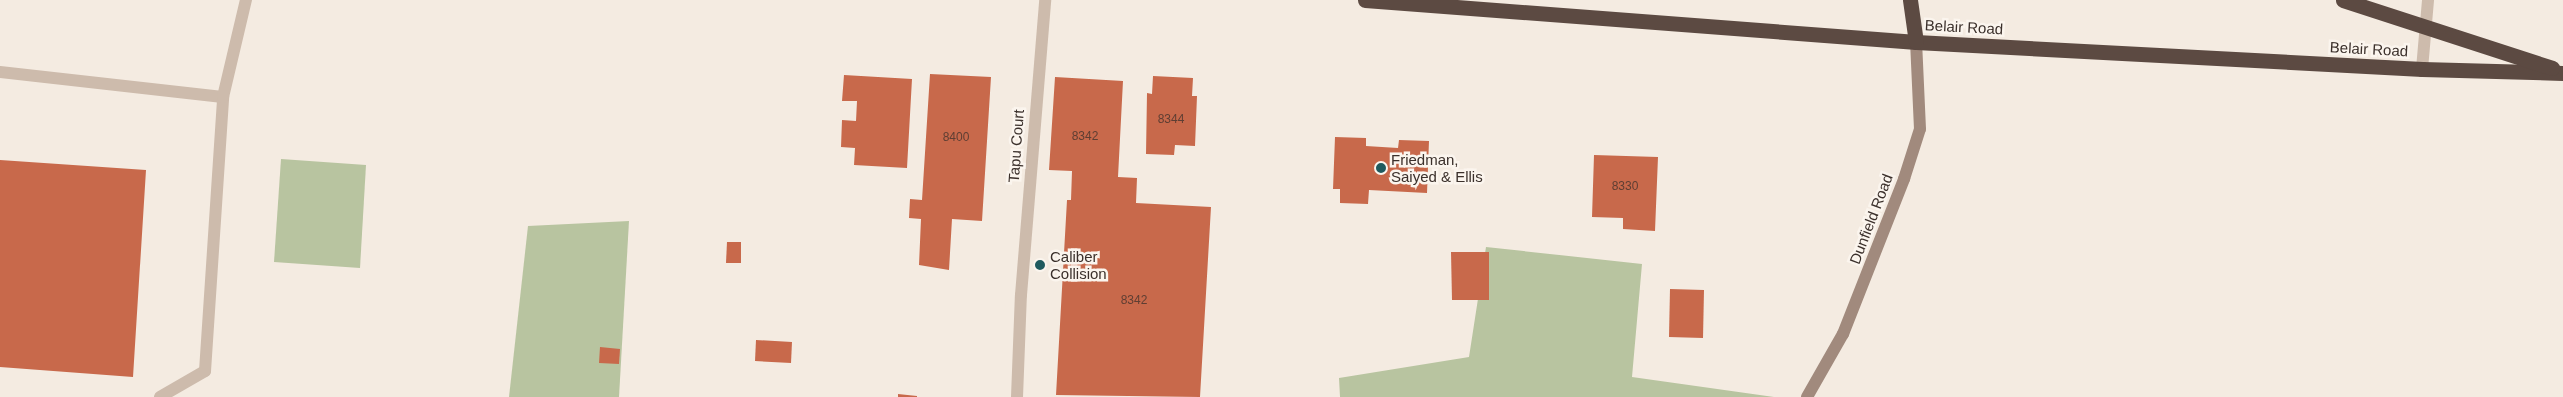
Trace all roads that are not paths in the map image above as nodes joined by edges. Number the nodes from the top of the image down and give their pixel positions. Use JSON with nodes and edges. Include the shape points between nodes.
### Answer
{"nodes":[{"id":1,"x":246,"y":0,"type":"edge"},
{"id":2,"x":1045,"y":0,"type":"edge"},
{"id":3,"x":1365,"y":0,"type":"edge"},
{"id":4,"x":1910,"y":0,"type":"edge"},
{"id":5,"x":2344,"y":0,"type":"edge"},
{"id":6,"x":2428,"y":0,"type":"edge"},
{"id":7,"x":1387,"y":1,"type":"edge"},
{"id":8,"x":2427,"y":27,"type":"junction"},
{"id":9,"x":1916,"y":42,"type":"junction"},
{"id":10,"x":2422,"y":70,"type":"junction"},
{"id":11,"x":0,"y":72,"type":"edge"},
{"id":12,"x":2563,"y":72,"type":"edge"},
{"id":13,"x":223,"y":97,"type":"junction"},
{"id":14,"x":160,"y":397,"type":"edge"},
{"id":15,"x":1017,"y":397,"type":"edge"},
{"id":16,"x":1807,"y":397,"type":"edge"}],
"edges":[{"from":1,"to":13,"type":"street"},
{"from":2,"to":15,"type":"street","name":"Tapu Court","via":[[1021,295]]},
{"from":3,"to":7,"type":"highway","name":"Belair Road"},
{"from":4,"to":9,"type":"highway"},
{"from":5,"to":8,"type":"highway"},
{"from":6,"to":8,"type":"street"},
{"from":7,"to":9,"type":"highway","name":"Belair Road"},
{"from":8,"to":10,"type":"street"},
{"from":8,"to":12,"type":"highway"},
{"from":9,"to":10,"type":"highway","name":"Belair Road"},
{"from":9,"to":16,"type":"street","name":"Dunfield Road","via":[[1920,129],[1904,180],[1843,334]]},
{"from":10,"to":12,"type":"highway","name":"Belair Road"},
{"from":11,"to":13,"type":"street"},
{"from":13,"to":14,"type":"street","via":[[205,371]]}]}
